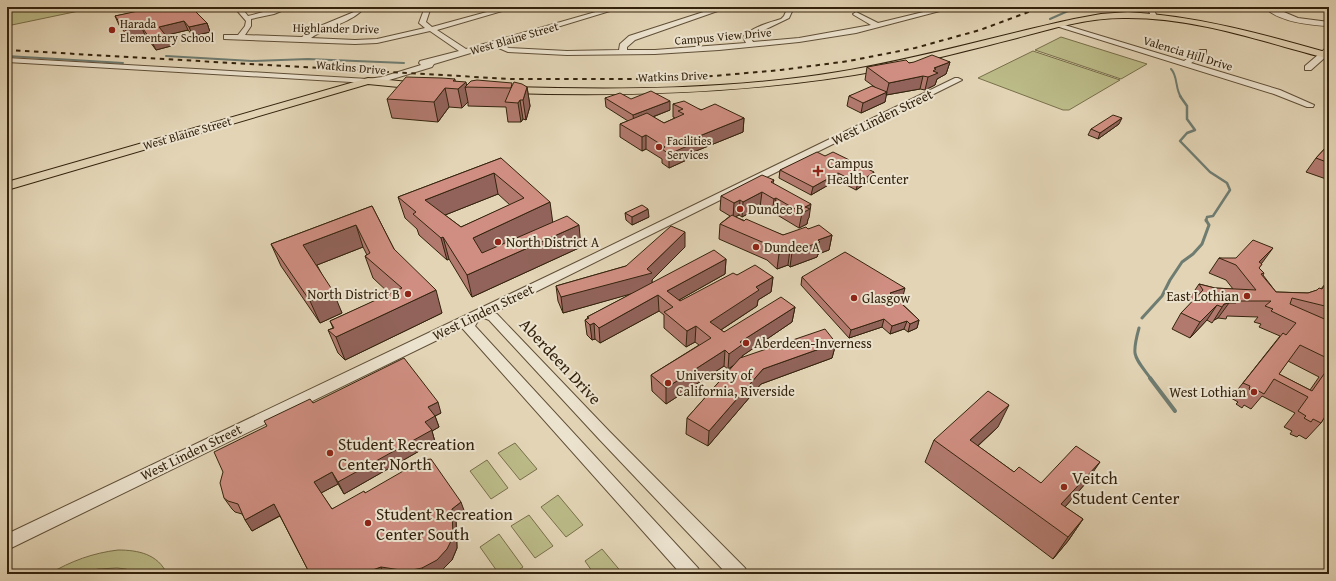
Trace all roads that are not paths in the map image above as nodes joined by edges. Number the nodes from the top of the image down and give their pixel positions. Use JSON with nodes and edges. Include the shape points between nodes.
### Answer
{"nodes":[{"id":1,"x":236,"y":7,"type":"edge"},
{"id":2,"x":288,"y":7,"type":"edge"},
{"id":3,"x":362,"y":7,"type":"edge"},
{"id":4,"x":428,"y":7,"type":"edge"},
{"id":5,"x":513,"y":7,"type":"edge"},
{"id":6,"x":620,"y":7,"type":"edge"},
{"id":7,"x":726,"y":7,"type":"edge"},
{"id":8,"x":791,"y":7,"type":"edge"},
{"id":9,"x":917,"y":7,"type":"edge"},
{"id":10,"x":952,"y":7,"type":"edge"},
{"id":11,"x":1150,"y":7,"type":"edge"},
{"id":12,"x":1267,"y":7,"type":"edge"},
{"id":13,"x":932,"y":13,"type":"junction"},
{"id":14,"x":856,"y":14,"type":"dead end"},
{"id":15,"x":1154,"y":17,"type":"junction"},
{"id":16,"x":248,"y":18,"type":"junction"},
{"id":17,"x":1058,"y":25,"type":"junction"},
{"id":18,"x":1328,"y":25,"type":"edge"},
{"id":19,"x":878,"y":26,"type":"junction"},
{"id":20,"x":431,"y":29,"type":"junction"},
{"id":21,"x":227,"y":37,"type":"dead end"},
{"id":22,"x":240,"y":37,"type":"junction"},
{"id":23,"x":304,"y":39,"type":"junction"},
{"id":24,"x":494,"y":43,"type":"junction"},
{"id":25,"x":751,"y":45,"type":"junction"},
{"id":26,"x":465,"y":52,"type":"junction"},
{"id":27,"x":1204,"y":52,"type":"dead end"},
{"id":28,"x":623,"y":53,"type":"junction"},
{"id":29,"x":1327,"y":54,"type":"edge"},
{"id":30,"x":7,"y":60,"type":"edge"},
{"id":31,"x":430,"y":62,"type":"junction"},
{"id":32,"x":1184,"y":64,"type":"junction"},
{"id":33,"x":1308,"y":68,"type":"dead end"},
{"id":34,"x":402,"y":73,"type":"junction"},
{"id":35,"x":331,"y":78,"type":"junction"},
{"id":36,"x":958,"y":80,"type":"dead end"},
{"id":37,"x":368,"y":81,"type":"junction"},
{"id":38,"x":408,"y":85,"type":"junction"},
{"id":39,"x":432,"y":86,"type":"edge"},
{"id":40,"x":496,"y":90,"type":"edge"},
{"id":41,"x":326,"y":93,"type":"junction"},
{"id":42,"x":1310,"y":105,"type":"dead end"},
{"id":43,"x":7,"y":186,"type":"edge"},
{"id":44,"x":475,"y":316,"type":"junction"},
{"id":45,"x":7,"y":542,"type":"edge"},
{"id":46,"x":692,"y":574,"type":"edge"},
{"id":47,"x":739,"y":574,"type":"edge"}],
"edges":[{"from":1,"to":16,"type":"street"},
{"from":2,"to":16,"type":"street"},
{"from":3,"to":23,"type":"street","via":[[356,13]]},
{"from":4,"to":20,"type":"street","via":[[422,21]]},
{"from":5,"to":20,"type":"street","name":"Highlander Drive"},
{"from":6,"to":24,"type":"street","name":"West Blaine Street"},
{"from":7,"to":28,"type":"street","via":[[632,38],[623,46]]},
{"from":8,"to":25,"type":"street","via":[[783,20],[747,37]]},
{"from":9,"to":13,"type":"street"},
{"from":10,"to":13,"type":"street","name":"Campus View Drive"},
{"from":11,"to":15,"type":"street"},
{"from":12,"to":18,"type":"street","via":[[1287,16]]},
{"from":13,"to":19,"type":"street","name":"Campus View Drive"},
{"from":14,"to":19,"type":"street"},
{"from":15,"to":17,"type":"main road","name":"Watkins Drive","via":[[1101,16]]},
{"from":15,"to":29,"type":"main road","name":"Watkins Drive","via":[[1205,24]]},
{"from":16,"to":22,"type":"street","via":[[248,26]]},
{"from":17,"to":32,"type":"street","name":"Valencia Hill Drive"},
{"from":17,"to":40,"type":"main road","name":"Watkins Drive","via":[[910,61],[791,80],[641,91]]},
{"from":19,"to":25,"type":"street","name":"Campus View Drive","via":[[832,35]]},
{"from":20,"to":23,"type":"street","name":"Highlander Drive","via":[[377,41]]},
{"from":20,"to":26,"type":"street"},
{"from":21,"to":22,"type":"street","name":"Highlander Drive"},
{"from":22,"to":23,"type":"street","name":"Highlander Drive"},
{"from":24,"to":26,"type":"street","name":"West Blaine Street"},
{"from":24,"to":28,"type":"street","name":"Campus View Drive","via":[[508,50],[518,51]]},
{"from":25,"to":28,"type":"street","name":"Campus View Drive"},
{"from":26,"to":31,"type":"street","name":"West Blaine Street"},
{"from":27,"to":32,"type":"street"},
{"from":29,"to":33,"type":"street"},
{"from":30,"to":35,"type":"street","name":"Watkins Drive"},
{"from":31,"to":34,"type":"street","name":"West Blaine Street","via":[[429,65]]},
{"from":31,"to":37,"type":"street","name":"West Blaine Street","via":[[382,74]]},
{"from":32,"to":42,"type":"street","name":"Valencia Hill Drive","via":[[1277,92]]},
{"from":34,"to":37,"type":"street","name":"West Blaine Street"},
{"from":34,"to":38,"type":"main road","via":[[399,78]]},
{"from":35,"to":37,"type":"street","name":"Watkins Drive"},
{"from":35,"to":41,"type":"main road","via":[[336,85]]},
{"from":36,"to":44,"type":"street","name":"West Linden Street"},
{"from":37,"to":38,"type":"main road","name":"Watkins Drive"},
{"from":37,"to":41,"type":"main road","name":"West Blaine Street"},
{"from":38,"to":39,"type":"main road","name":"Watkins Drive"},
{"from":41,"to":43,"type":"main road","name":"West Blaine Street"},
{"from":44,"to":45,"type":"street","name":"West Linden Street"},
{"from":44,"to":46,"type":"street","via":[[469,328]]},
{"from":44,"to":47,"type":"street","name":"Aberdeen Drive","via":[[484,314],[493,317]]}]}
